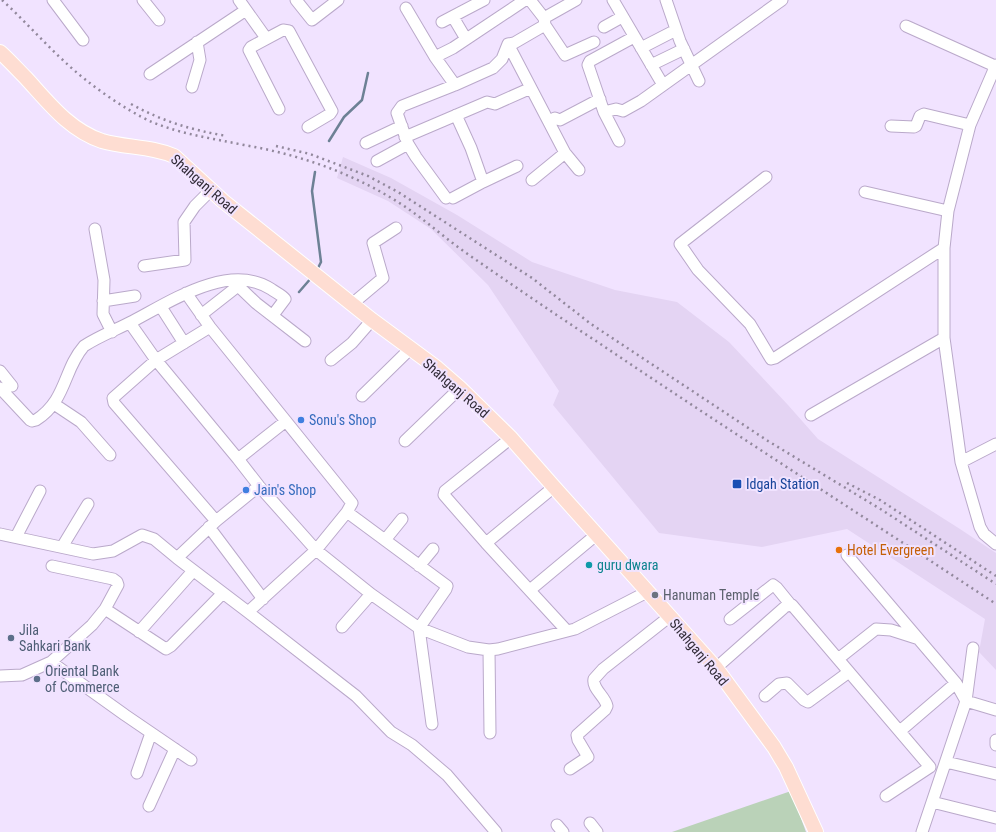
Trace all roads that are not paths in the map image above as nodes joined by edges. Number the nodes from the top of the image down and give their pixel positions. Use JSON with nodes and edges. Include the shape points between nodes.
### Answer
{"nodes":[{"id":1,"x":53,"y":0,"type":"edge"},
{"id":2,"x":143,"y":0,"type":"edge"},
{"id":3,"x":239,"y":0,"type":"edge"},
{"id":4,"x":296,"y":0,"type":"edge"},
{"id":5,"x":338,"y":0,"type":"edge"},
{"id":6,"x":484,"y":0,"type":"edge"},
{"id":7,"x":525,"y":0,"type":"edge"},
{"id":8,"x":530,"y":0,"type":"edge"},
{"id":9,"x":576,"y":0,"type":"edge"},
{"id":10,"x":613,"y":0,"type":"edge"},
{"id":11,"x":666,"y":0,"type":"edge"},
{"id":12,"x":782,"y":0,"type":"edge"},
{"id":13,"x":770,"y":4,"type":"edge"},
{"id":14,"x":406,"y":8,"type":"dead end"},
{"id":15,"x":246,"y":10,"type":"junction"},
{"id":16,"x":453,"y":17,"type":"junction"},
{"id":17,"x":622,"y":17,"type":"junction"},
{"id":18,"x":159,"y":20,"type":"dead end"},
{"id":19,"x":545,"y":21,"type":"junction"},
{"id":20,"x":442,"y":22,"type":"dead end"},
{"id":21,"x":906,"y":26,"type":"dead end"},
{"id":22,"x":604,"y":27,"type":"dead end"},
{"id":23,"x":676,"y":30,"type":"junction"},
{"id":24,"x":634,"y":37,"type":"junction"},
{"id":25,"x":266,"y":38,"type":"junction"},
{"id":26,"x":466,"y":39,"type":"junction"},
{"id":27,"x":83,"y":40,"type":"dead end"},
{"id":28,"x":197,"y":42,"type":"junction"},
{"id":29,"x":594,"y":42,"type":"dead end"},
{"id":30,"x":508,"y":44,"type":"junction"},
{"id":31,"x":641,"y":48,"type":"junction"},
{"id":32,"x":684,"y":49,"type":"junction"},
{"id":33,"x":0,"y":52,"type":"edge"},
{"id":34,"x":435,"y":57,"type":"junction"},
{"id":35,"x":650,"y":65,"type":"junction"},
{"id":36,"x":691,"y":66,"type":"junction"},
{"id":37,"x":996,"y":66,"type":"edge"},
{"id":38,"x":150,"y":74,"type":"dead end"},
{"id":39,"x":699,"y":81,"type":"dead end"},
{"id":40,"x":455,"y":85,"type":"junction"},
{"id":41,"x":663,"y":85,"type":"junction"},
{"id":42,"x":192,"y":87,"type":"dead end"},
{"id":43,"x":531,"y":88,"type":"junction"},
{"id":44,"x":600,"y":99,"type":"junction"},
{"id":45,"x":279,"y":109,"type":"dead end"},
{"id":46,"x":604,"y":112,"type":"junction"},
{"id":47,"x":456,"y":115,"type":"junction"},
{"id":48,"x":549,"y":121,"type":"junction"},
{"id":49,"x":970,"y":125,"type":"junction"},
{"id":50,"x":891,"y":126,"type":"dead end"},
{"id":51,"x":308,"y":127,"type":"dead end"},
{"id":52,"x":405,"y":136,"type":"junction"},
{"id":53,"x":619,"y":140,"type":"dead end"},
{"id":54,"x":366,"y":143,"type":"dead end"},
{"id":55,"x":565,"y":153,"type":"junction"},
{"id":56,"x":377,"y":161,"type":"dead end"},
{"id":57,"x":517,"y":166,"type":"dead end"},
{"id":58,"x":579,"y":170,"type":"dead end"},
{"id":59,"x":766,"y":177,"type":"dead end"},
{"id":60,"x":532,"y":180,"type":"dead end"},
{"id":61,"x":483,"y":182,"type":"junction"},
{"id":62,"x":211,"y":190,"type":"junction"},
{"id":63,"x":865,"y":192,"type":"dead end"},
{"id":64,"x":948,"y":211,"type":"junction"},
{"id":65,"x":396,"y":228,"type":"dead end"},
{"id":66,"x":95,"y":229,"type":"dead end"},
{"id":67,"x":944,"y":248,"type":"junction"},
{"id":68,"x":144,"y":266,"type":"dead end"},
{"id":69,"x":235,"y":283,"type":"junction"},
{"id":70,"x":186,"y":293,"type":"junction"},
{"id":71,"x":135,"y":296,"type":"dead end"},
{"id":72,"x":103,"y":300,"type":"junction"},
{"id":73,"x":352,"y":304,"type":"junction"},
{"id":74,"x":161,"y":307,"type":"junction"},
{"id":75,"x":201,"y":314,"type":"junction"},
{"id":76,"x":273,"y":315,"type":"junction"},
{"id":77,"x":372,"y":320,"type":"junction"},
{"id":78,"x":130,"y":323,"type":"junction"},
{"id":79,"x":210,"y":327,"type":"junction"},
{"id":80,"x":112,"y":332,"type":"junction"},
{"id":81,"x":944,"y":338,"type":"junction"},
{"id":82,"x":305,"y":341,"type":"dead end"},
{"id":83,"x":184,"y":343,"type":"junction"},
{"id":84,"x":410,"y":349,"type":"junction"},
{"id":85,"x":156,"y":360,"type":"junction"},
{"id":86,"x":331,"y":360,"type":"dead end"},
{"id":87,"x":0,"y":371,"type":"edge"},
{"id":88,"x":12,"y":386,"type":"dead end"},
{"id":89,"x":0,"y":388,"type":"edge"},
{"id":90,"x":460,"y":388,"type":"junction"},
{"id":91,"x":362,"y":396,"type":"dead end"},
{"id":92,"x":54,"y":404,"type":"junction"},
{"id":93,"x":811,"y":415,"type":"dead end"},
{"id":94,"x":286,"y":420,"type":"junction"},
{"id":95,"x":511,"y":438,"type":"junction"},
{"id":96,"x":405,"y":442,"type":"dead end"},
{"id":97,"x":996,"y":444,"type":"edge"},
{"id":98,"x":110,"y":455,"type":"dead end"},
{"id":99,"x":238,"y":459,"type":"junction"},
{"id":100,"x":960,"y":462,"type":"junction"},
{"id":101,"x":259,"y":486,"type":"junction"},
{"id":102,"x":554,"y":487,"type":"junction"},
{"id":103,"x":40,"y":491,"type":"dead end"},
{"id":104,"x":88,"y":504,"type":"dead end"},
{"id":105,"x":347,"y":512,"type":"junction"},
{"id":106,"x":402,"y":519,"type":"dead end"},
{"id":107,"x":212,"y":524,"type":"junction"},
{"id":108,"x":0,"y":534,"type":"edge"},
{"id":109,"x":596,"y":535,"type":"junction"},
{"id":110,"x":16,"y":537,"type":"junction"},
{"id":111,"x":384,"y":540,"type":"junction"},
{"id":112,"x":486,"y":544,"type":"junction"},
{"id":113,"x":996,"y":544,"type":"edge"},
{"id":114,"x":62,"y":547,"type":"junction"},
{"id":115,"x":433,"y":549,"type":"dead end"},
{"id":116,"x":316,"y":550,"type":"junction"},
{"id":117,"x":847,"y":555,"type":"dead end"},
{"id":118,"x":177,"y":558,"type":"junction"},
{"id":119,"x":52,"y":566,"type":"dead end"},
{"id":120,"x":419,"y":566,"type":"junction"},
{"id":121,"x":193,"y":571,"type":"junction"},
{"id":122,"x":530,"y":590,"type":"junction"},
{"id":123,"x":647,"y":592,"type":"junction"},
{"id":124,"x":223,"y":593,"type":"junction"},
{"id":125,"x":371,"y":594,"type":"junction"},
{"id":126,"x":262,"y":599,"type":"junction"},
{"id":127,"x":790,"y":604,"type":"junction"},
{"id":128,"x":105,"y":609,"type":"junction"},
{"id":129,"x":248,"y":612,"type":"junction"},
{"id":130,"x":669,"y":616,"type":"junction"},
{"id":131,"x":730,"y":619,"type":"dead end"},
{"id":132,"x":342,"y":627,"type":"dead end"},
{"id":133,"x":419,"y":628,"type":"junction"},
{"id":134,"x":567,"y":631,"type":"junction"},
{"id":135,"x":139,"y":632,"type":"junction"},
{"id":136,"x":917,"y":638,"type":"junction"},
{"id":137,"x":973,"y":648,"type":"dead end"},
{"id":138,"x":489,"y":650,"type":"junction"},
{"id":139,"x":838,"y":658,"type":"junction"},
{"id":140,"x":51,"y":662,"type":"junction"},
{"id":141,"x":716,"y":668,"type":"junction"},
{"id":142,"x":849,"y":672,"type":"junction"},
{"id":143,"x":0,"y":676,"type":"edge"},
{"id":144,"x":956,"y":683,"type":"junction"},
{"id":145,"x":765,"y":696,"type":"dead end"},
{"id":146,"x":966,"y":701,"type":"junction"},
{"id":147,"x":996,"y":710,"type":"edge"},
{"id":148,"x":432,"y":724,"type":"dead end"},
{"id":149,"x":900,"y":731,"type":"junction"},
{"id":150,"x":151,"y":733,"type":"junction"},
{"id":151,"x":490,"y":733,"type":"dead end"},
{"id":152,"x":996,"y":740,"type":"edge"},
{"id":153,"x":996,"y":745,"type":"edge"},
{"id":154,"x":175,"y":749,"type":"junction"},
{"id":155,"x":191,"y":760,"type":"dead end"},
{"id":156,"x":946,"y":762,"type":"junction"},
{"id":157,"x":570,"y":770,"type":"dead end"},
{"id":158,"x":137,"y":773,"type":"dead end"},
{"id":159,"x":996,"y":774,"type":"edge"},
{"id":160,"x":886,"y":796,"type":"dead end"},
{"id":161,"x":932,"y":802,"type":"junction"},
{"id":162,"x":149,"y":806,"type":"dead end"},
{"id":163,"x":996,"y":818,"type":"edge"},
{"id":164,"x":496,"y":832,"type":"edge"},
{"id":165,"x":816,"y":832,"type":"edge"},
{"id":166,"x":922,"y":832,"type":"edge"}],
"edges":[{"from":1,"to":27,"type":"street"},
{"from":2,"to":18,"type":"street"},
{"from":3,"to":15,"type":"street"},
{"from":4,"to":5,"type":"street","via":[[312,20]]},
{"from":6,"to":16,"type":"street"},
{"from":7,"to":26,"type":"street"},
{"from":8,"to":19,"type":"street"},
{"from":9,"to":19,"type":"street"},
{"from":10,"to":17,"type":"street"},
{"from":11,"to":23,"type":"street"},
{"from":12,"to":13,"type":"street"},
{"from":13,"to":36,"type":"street"},
{"from":14,"to":34,"type":"street"},
{"from":15,"to":25,"type":"street"},
{"from":15,"to":28,"type":"street"},
{"from":16,"to":20,"type":"street"},
{"from":16,"to":26,"type":"street"},
{"from":17,"to":22,"type":"street"},
{"from":17,"to":24,"type":"street"},
{"from":19,"to":29,"type":"street","via":[[565,55]]},
{"from":19,"to":30,"type":"street","via":[[514,43]]},
{"from":21,"to":37,"type":"street"},
{"from":23,"to":31,"type":"street"},
{"from":23,"to":32,"type":"street"},
{"from":24,"to":31,"type":"street"},
{"from":24,"to":44,"type":"street","via":[[589,63],[588,67]]},
{"from":25,"to":45,"type":"street","via":[[249,50]]},
{"from":25,"to":51,"type":"street","via":[[283,30],[289,31],[331,108],[330,114]]},
{"from":26,"to":34,"type":"street"},
{"from":28,"to":38,"type":"street"},
{"from":28,"to":42,"type":"street","via":[[200,60]]},
{"from":30,"to":40,"type":"street","via":[[497,64]]},
{"from":30,"to":43,"type":"street"},
{"from":31,"to":35,"type":"street"},
{"from":32,"to":35,"type":"street"},
{"from":32,"to":36,"type":"street"},
{"from":33,"to":62,"type":"main road","name":"Shahganj Road","via":[[59,115],[78,128],[101,140],[166,152],[174,156]]},
{"from":34,"to":40,"type":"street"},
{"from":35,"to":41,"type":"street"},
{"from":36,"to":39,"type":"street"},
{"from":36,"to":41,"type":"street"},
{"from":37,"to":49,"type":"street"},
{"from":40,"to":52,"type":"street","via":[[400,107],[397,113]]},
{"from":41,"to":46,"type":"street","via":[[623,111],[616,109]]},
{"from":43,"to":47,"type":"street","via":[[495,104],[486,102]]},
{"from":43,"to":48,"type":"street"},
{"from":44,"to":46,"type":"street"},
{"from":44,"to":48,"type":"street","via":[[560,120],[555,118]]},
{"from":46,"to":53,"type":"street"},
{"from":47,"to":52,"type":"street"},
{"from":47,"to":61,"type":"street"},
{"from":48,"to":55,"type":"street"},
{"from":49,"to":50,"type":"street","via":[[924,114],[914,127]]},
{"from":49,"to":64,"type":"street"},
{"from":52,"to":54,"type":"street"},
{"from":52,"to":56,"type":"street"},
{"from":52,"to":61,"type":"street","via":[[416,157],[449,198]]},
{"from":55,"to":58,"type":"street"},
{"from":55,"to":60,"type":"street"},
{"from":57,"to":61,"type":"street"},
{"from":59,"to":67,"type":"street","via":[[680,244],[698,270],[750,324],[771,359]]},
{"from":62,"to":68,"type":"street","via":[[184,222],[185,260]]},
{"from":62,"to":73,"type":"main road","name":"Shahganj Road"},
{"from":63,"to":64,"type":"street"},
{"from":64,"to":67,"type":"street"},
{"from":65,"to":73,"type":"street","via":[[373,243],[383,278]]},
{"from":66,"to":72,"type":"street","via":[[104,280]]},
{"from":67,"to":81,"type":"street"},
{"from":69,"to":70,"type":"street","via":[[217,282]]},
{"from":69,"to":75,"type":"street"},
{"from":69,"to":76,"type":"street"},
{"from":69,"to":76,"type":"street","via":[[246,280],[263,284],[284,298]]},
{"from":70,"to":74,"type":"street"},
{"from":70,"to":75,"type":"street"},
{"from":71,"to":72,"type":"street"},
{"from":72,"to":80,"type":"street","via":[[104,316]]},
{"from":73,"to":77,"type":"main road","name":"Shahganj Road"},
{"from":74,"to":78,"type":"street"},
{"from":74,"to":83,"type":"street"},
{"from":75,"to":79,"type":"street"},
{"from":76,"to":82,"type":"street"},
{"from":77,"to":84,"type":"main road","name":"Shahganj Road"},
{"from":77,"to":86,"type":"street","via":[[352,343]]},
{"from":78,"to":80,"type":"street"},
{"from":78,"to":85,"type":"street"},
{"from":79,"to":83,"type":"street"},
{"from":79,"to":94,"type":"street"},
{"from":80,"to":92,"type":"street","via":[[80,351]]},
{"from":81,"to":93,"type":"street"},
{"from":81,"to":100,"type":"street"},
{"from":83,"to":85,"type":"street"},
{"from":84,"to":90,"type":"main road","name":"Shahganj Road"},
{"from":84,"to":91,"type":"street"},
{"from":85,"to":99,"type":"street"},
{"from":85,"to":107,"type":"street","via":[[114,396],[113,400]]},
{"from":87,"to":88,"type":"street"},
{"from":89,"to":92,"type":"street","via":[[31,421],[38,419]]},
{"from":90,"to":95,"type":"main road","name":"Shahganj Road"},
{"from":90,"to":96,"type":"street"},
{"from":92,"to":98,"type":"street","via":[[81,422]]},
{"from":94,"to":99,"type":"street"},
{"from":94,"to":105,"type":"street","via":[[351,501]]},
{"from":95,"to":102,"type":"main road","name":"Shahganj Road"},
{"from":95,"to":112,"type":"street","via":[[444,492],[445,497]]},
{"from":97,"to":100,"type":"street"},
{"from":99,"to":101,"type":"street"},
{"from":100,"to":113,"type":"street","via":[[980,527]]},
{"from":101,"to":107,"type":"street"},
{"from":101,"to":116,"type":"street"},
{"from":102,"to":109,"type":"main road","name":"Shahganj Road"},
{"from":102,"to":112,"type":"street"},
{"from":103,"to":110,"type":"street"},
{"from":104,"to":114,"type":"street"},
{"from":105,"to":111,"type":"street"},
{"from":105,"to":116,"type":"street"},
{"from":106,"to":111,"type":"street"},
{"from":107,"to":118,"type":"street"},
{"from":107,"to":126,"type":"street"},
{"from":108,"to":110,"type":"street"},
{"from":109,"to":122,"type":"street"},
{"from":109,"to":123,"type":"main road","name":"Shahganj Road"},
{"from":110,"to":114,"type":"street"},
{"from":111,"to":120,"type":"street"},
{"from":112,"to":122,"type":"street"},
{"from":114,"to":118,"type":"street","via":[[100,554],[113,551],[146,535]]},
{"from":115,"to":120,"type":"street"},
{"from":116,"to":125,"type":"street"},
{"from":116,"to":126,"type":"street"},
{"from":117,"to":136,"type":"street"},
{"from":118,"to":121,"type":"street"},
{"from":119,"to":128,"type":"street","via":[[116,580],[118,585]]},
{"from":120,"to":133,"type":"street","via":[[447,588]]},
{"from":121,"to":124,"type":"street"},
{"from":121,"to":135,"type":"street"},
{"from":122,"to":134,"type":"street"},
{"from":123,"to":130,"type":"main road","name":"Shahganj Road"},
{"from":123,"to":134,"type":"street","via":[[580,627]]},
{"from":124,"to":129,"type":"street"},
{"from":124,"to":135,"type":"street","via":[[168,649],[164,649]]},
{"from":125,"to":132,"type":"street"},
{"from":125,"to":133,"type":"street"},
{"from":126,"to":129,"type":"street"},
{"from":127,"to":131,"type":"street","via":[[773,585]]},
{"from":127,"to":139,"type":"street"},
{"from":127,"to":141,"type":"street"},
{"from":128,"to":135,"type":"street"},
{"from":128,"to":140,"type":"street","via":[[92,625]]},
{"from":129,"to":164,"type":"street","via":[[356,696],[391,732],[412,745],[447,775]]},
{"from":130,"to":141,"type":"main road","name":"Shahganj Road"},
{"from":130,"to":157,"type":"street","via":[[594,679],[594,685],[607,706],[577,735],[588,757]]},
{"from":133,"to":138,"type":"street","via":[[458,644]]},
{"from":133,"to":148,"type":"street"},
{"from":134,"to":138,"type":"street"},
{"from":136,"to":139,"type":"street","via":[[891,630],[876,629]]},
{"from":136,"to":144,"type":"street"},
{"from":137,"to":146,"type":"street"},
{"from":138,"to":151,"type":"street"},
{"from":139,"to":142,"type":"street"},
{"from":140,"to":143,"type":"street","via":[[22,675]]},
{"from":140,"to":150,"type":"street"},
{"from":141,"to":165,"type":"main road","name":"Shahganj Road","via":[[774,747]]},
{"from":142,"to":145,"type":"street","via":[[808,702],[787,683],[779,684]]},
{"from":142,"to":149,"type":"street"},
{"from":144,"to":146,"type":"street"},
{"from":144,"to":149,"type":"street"},
{"from":146,"to":147,"type":"street"},
{"from":146,"to":156,"type":"street"},
{"from":149,"to":160,"type":"street","via":[[930,766]]},
{"from":150,"to":154,"type":"street"},
{"from":150,"to":158,"type":"street"},
{"from":152,"to":153,"type":"street"},
{"from":154,"to":155,"type":"street"},
{"from":154,"to":162,"type":"street"},
{"from":156,"to":159,"type":"street"},
{"from":156,"to":161,"type":"street"},
{"from":161,"to":163,"type":"street"},
{"from":161,"to":166,"type":"street"}]}
